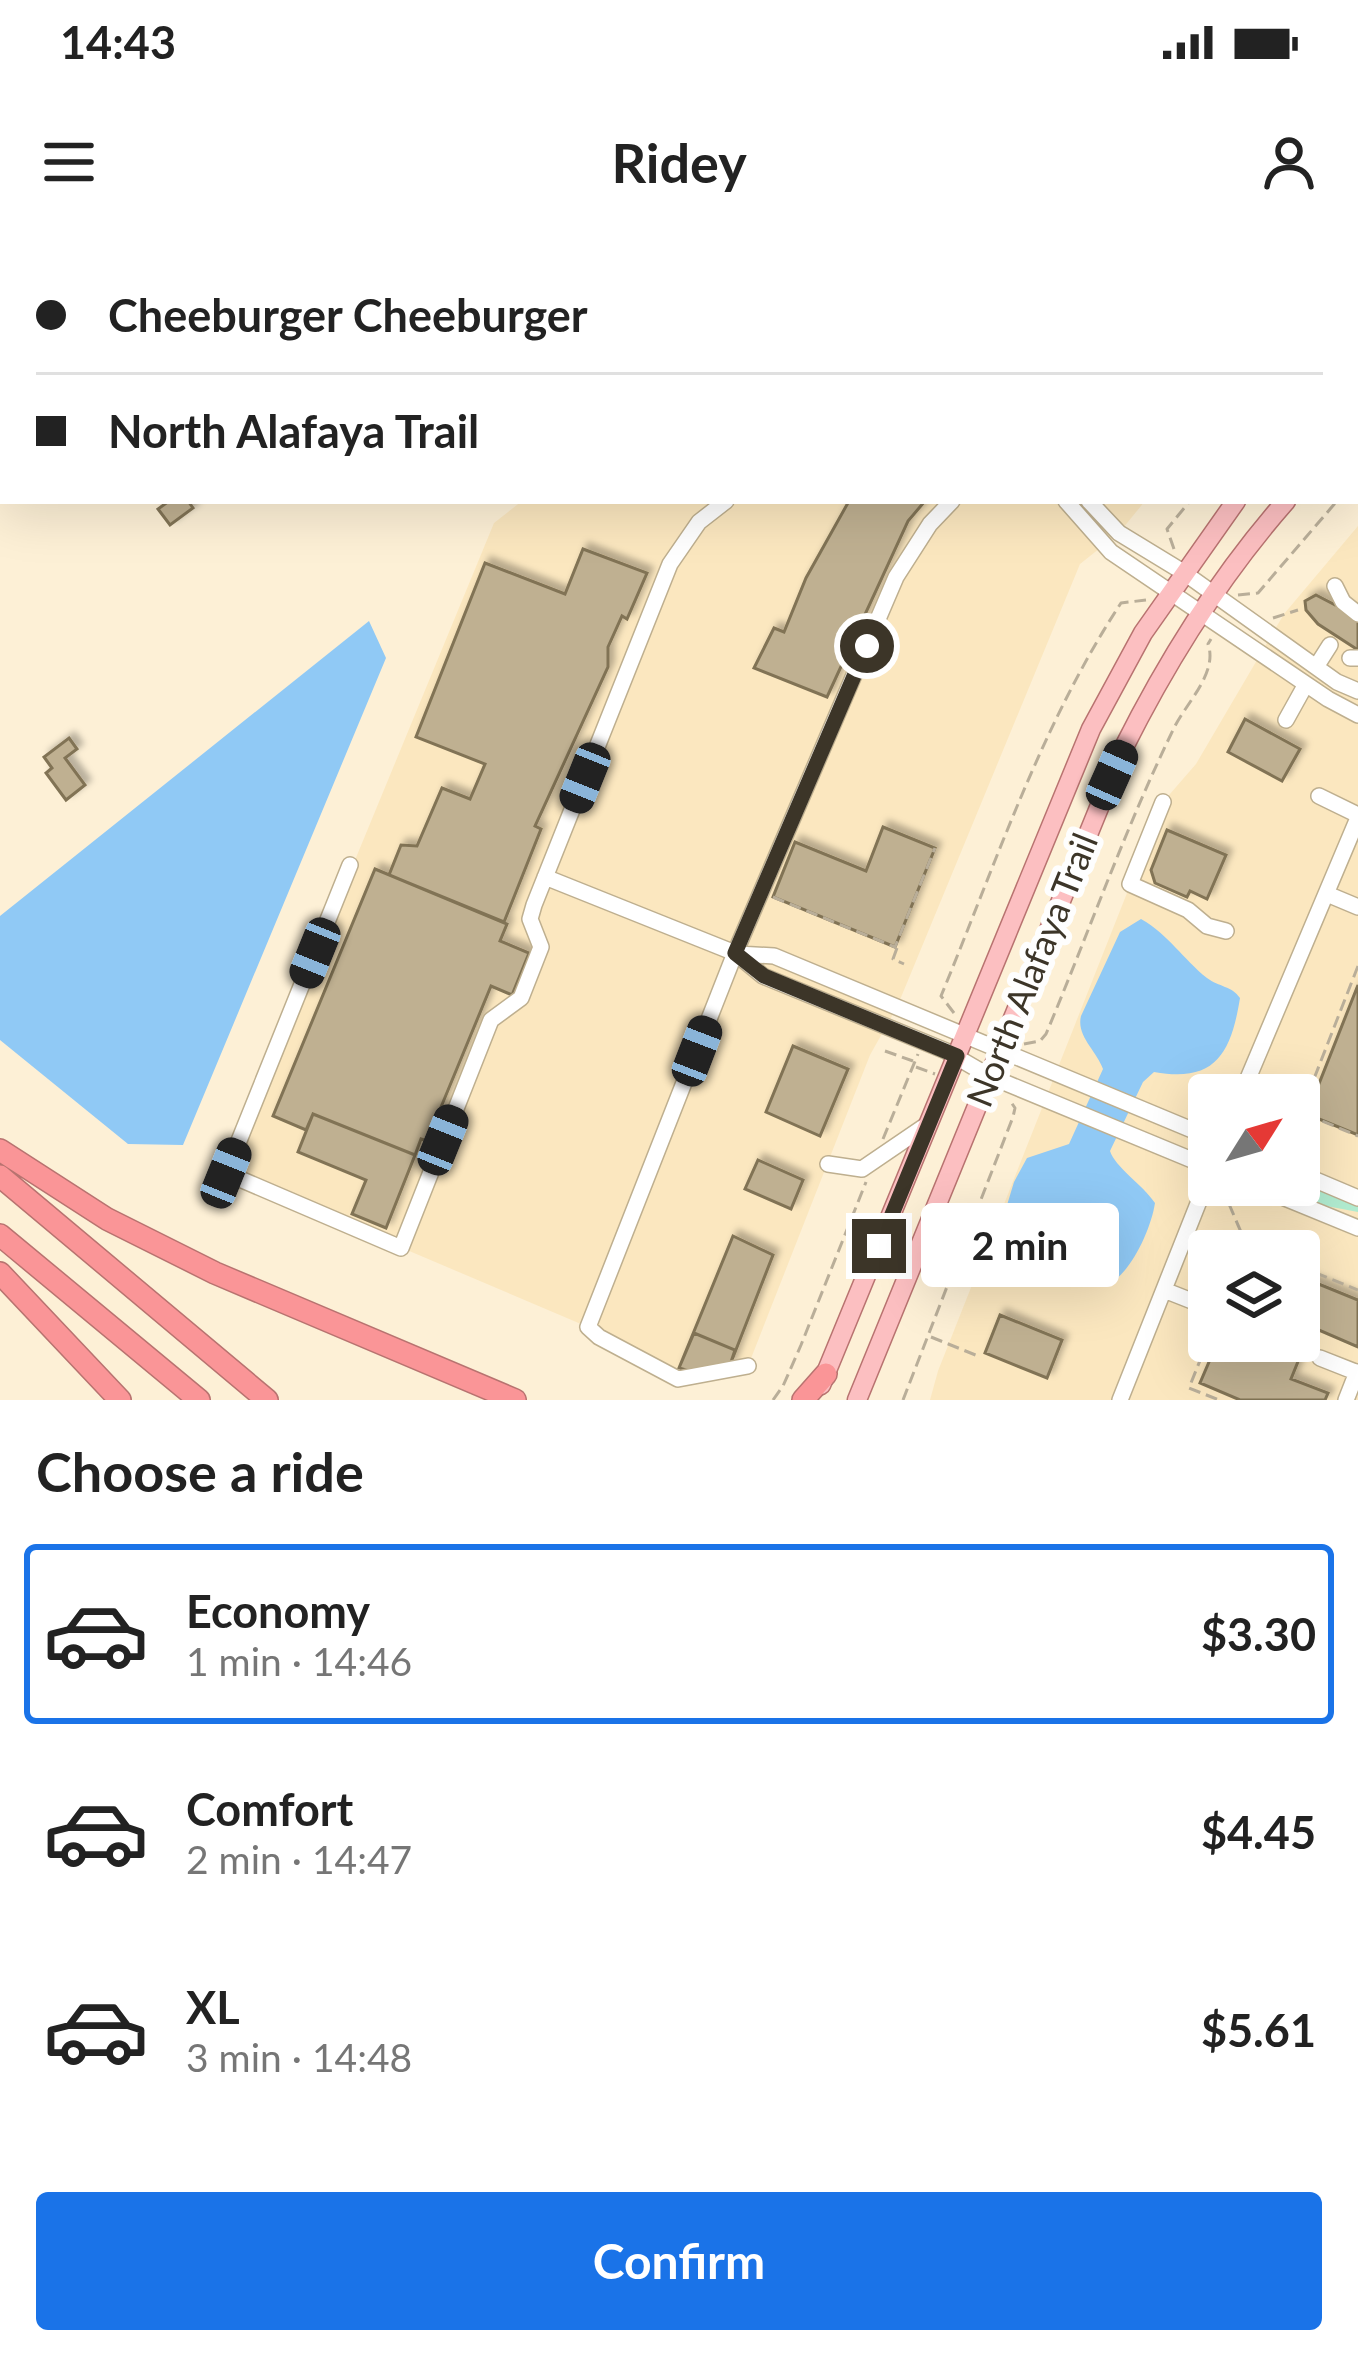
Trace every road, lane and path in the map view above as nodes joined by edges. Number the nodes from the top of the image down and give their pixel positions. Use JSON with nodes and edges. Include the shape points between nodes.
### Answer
{"nodes":[{"id":1,"x":722,"y":504,"type":"edge"},
{"id":2,"x":949,"y":504,"type":"edge"},
{"id":3,"x":1069,"y":504,"type":"edge"},
{"id":4,"x":1092,"y":504,"type":"edge"},
{"id":5,"x":1188,"y":504,"type":"edge"},
{"id":6,"x":1233,"y":504,"type":"edge"},
{"id":7,"x":1284,"y":504,"type":"edge"},
{"id":8,"x":1334,"y":504,"type":"edge"},
{"id":9,"x":1175,"y":567,"type":"junction"},
{"id":10,"x":1335,"y":586,"type":"dead end"},
{"id":11,"x":1164,"y":587,"type":"junction"},
{"id":12,"x":1212,"y":595,"type":"junction"},
{"id":13,"x":1234,"y":601,"type":"junction"},
{"id":14,"x":1248,"y":604,"type":"dead end"},
{"id":15,"x":1298,"y":610,"type":"dead end"},
{"id":16,"x":1200,"y":613,"type":"junction"},
{"id":17,"x":1358,"y":614,"type":"edge"},
{"id":18,"x":1269,"y":619,"type":"dead end"},
{"id":19,"x":1219,"y":626,"type":"junction"},
{"id":20,"x":1330,"y":645,"type":"dead end"},
{"id":21,"x":1316,"y":668,"type":"junction"},
{"id":22,"x":1306,"y":684,"type":"junction"},
{"id":23,"x":1358,"y":692,"type":"edge"},
{"id":24,"x":1358,"y":715,"type":"edge"},
{"id":25,"x":1286,"y":720,"type":"dead end"},
{"id":26,"x":1319,"y":796,"type":"dead end"},
{"id":27,"x":1163,"y":802,"type":"dead end"},
{"id":28,"x":1358,"y":817,"type":"edge"},
{"id":29,"x":935,"y":848,"type":"dead end"},
{"id":30,"x":350,"y":865,"type":"dead end"},
{"id":31,"x":545,"y":877,"type":"junction"},
{"id":32,"x":1327,"y":894,"type":"junction"},
{"id":33,"x":773,"y":897,"type":"dead end"},
{"id":34,"x":1358,"y":907,"type":"edge"},
{"id":35,"x":1226,"y":931,"type":"dead end"},
{"id":36,"x":895,"y":946,"type":"junction"},
{"id":37,"x":735,"y":953,"type":"junction"},
{"id":38,"x":904,"y":964,"type":"dead end"},
{"id":39,"x":1358,"y":966,"type":"edge"},
{"id":40,"x":954,"y":1012,"type":"dead end"},
{"id":41,"x":965,"y":1035,"type":"junction"},
{"id":42,"x":1024,"y":1044,"type":"dead end"},
{"id":43,"x":999,"y":1050,"type":"junction"},
{"id":44,"x":885,"y":1052,"type":"dead end"},
{"id":45,"x":957,"y":1056,"type":"junction"},
{"id":46,"x":1250,"y":1074,"type":"edge"},
{"id":47,"x":1315,"y":1074,"type":"edge"},
{"id":48,"x":937,"y":1075,"type":"dead end"},
{"id":49,"x":989,"y":1076,"type":"junction"},
{"id":50,"x":1010,"y":1100,"type":"dead end"},
{"id":51,"x":1320,"y":1121,"type":"edge"},
{"id":52,"x":928,"y":1124,"type":"junction"},
{"id":53,"x":1188,"y":1128,"type":"edge"},
{"id":54,"x":1358,"y":1136,"type":"edge"},
{"id":55,"x":0,"y":1150,"type":"edge"},
{"id":56,"x":1188,"y":1162,"type":"edge"},
{"id":57,"x":828,"y":1164,"type":"dead end"},
{"id":58,"x":0,"y":1176,"type":"edge"},
{"id":59,"x":1320,"y":1183,"type":"edge"},
{"id":60,"x":1358,"y":1198,"type":"edge"},
{"id":61,"x":1196,"y":1206,"type":"edge"},
{"id":62,"x":1304,"y":1206,"type":"edge"},
{"id":63,"x":1358,"y":1228,"type":"edge"},
{"id":64,"x":0,"y":1235,"type":"edge"},
{"id":65,"x":0,"y":1273,"type":"edge"},
{"id":66,"x":1320,"y":1275,"type":"edge"},
{"id":67,"x":1164,"y":1290,"type":"junction"},
{"id":68,"x":1358,"y":1290,"type":"edge"},
{"id":69,"x":1188,"y":1299,"type":"edge"},
{"id":70,"x":929,"y":1336,"type":"junction"},
{"id":71,"x":978,"y":1356,"type":"dead end"},
{"id":72,"x":1320,"y":1358,"type":"dead end"},
{"id":73,"x":1199,"y":1362,"type":"edge"},
{"id":74,"x":748,"y":1366,"type":"dead end"},
{"id":75,"x":1358,"y":1373,"type":"edge"},
{"id":76,"x":826,"y":1374,"type":"junction"},
{"id":77,"x":120,"y":1400,"type":"edge"},
{"id":78,"x":199,"y":1400,"type":"edge"},
{"id":79,"x":268,"y":1400,"type":"edge"},
{"id":80,"x":515,"y":1400,"type":"edge"},
{"id":81,"x":803,"y":1400,"type":"edge"},
{"id":82,"x":814,"y":1400,"type":"edge"},
{"id":83,"x":857,"y":1400,"type":"edge"},
{"id":84,"x":903,"y":1400,"type":"edge"},
{"id":85,"x":1120,"y":1400,"type":"edge"},
{"id":86,"x":1220,"y":1400,"type":"edge"},
{"id":87,"x":1346,"y":1400,"type":"edge"}],
"edges":[{"from":1,"to":31,"type":"street","via":[[670,563]]},
{"from":2,"to":37,"type":"street","via":[[896,577]]},
{"from":3,"to":11,"type":"street","via":[[1111,551]]},
{"from":4,"to":9,"type":"street","via":[[1119,533]]},
{"from":5,"to":9,"type":"path","via":[[1167,529]]},
{"from":6,"to":9,"type":"main road","name":"North Alafaya Trail"},
{"from":7,"to":12,"type":"main road","name":"North Alafaya Trail"},
{"from":8,"to":13,"type":"path","via":[[1258,593]]},
{"from":9,"to":11,"type":"main road","name":"North Alafaya Trail"},
{"from":9,"to":12,"type":"street"},
{"from":10,"to":17,"type":"street"},
{"from":11,"to":16,"type":"street"},
{"from":11,"to":40,"type":"path","via":[[1144,602],[1121,603],[1056,717],[941,996]]},
{"from":11,"to":41,"type":"main road","name":"North Alafaya Trail","via":[[1091,729]]},
{"from":12,"to":13,"type":"street"},
{"from":12,"to":16,"type":"main road","name":"North Alafaya Trail"},
{"from":13,"to":14,"type":"path"},
{"from":13,"to":21,"type":"street"},
{"from":15,"to":18,"type":"path"},
{"from":16,"to":19,"type":"street"},
{"from":16,"to":43,"type":"main road","name":"North Alafaya Trail","via":[[1124,749]]},
{"from":19,"to":22,"type":"street"},
{"from":19,"to":42,"type":"path","via":[[1208,644],[1207,674],[1147,784],[1046,1034]]},
{"from":20,"to":21,"type":"street"},
{"from":21,"to":23,"type":"street"},
{"from":22,"to":24,"type":"street"},
{"from":22,"to":25,"type":"street"},
{"from":26,"to":28,"type":"street"},
{"from":27,"to":35,"type":"street","via":[[1130,884]]},
{"from":28,"to":32,"type":"street"},
{"from":29,"to":36,"type":"path"},
{"from":30,"to":31,"type":"street","via":[[226,1173],[400,1248],[491,1020],[521,998],[541,947],[530,919]]},
{"from":31,"to":37,"type":"street"},
{"from":32,"to":34,"type":"street"},
{"from":32,"to":46,"type":"street"},
{"from":33,"to":36,"type":"path"},
{"from":36,"to":38,"type":"path","via":[[893,959]]},
{"from":37,"to":41,"type":"street","via":[[774,956]]},
{"from":37,"to":45,"type":"street","via":[[764,976]]},
{"from":37,"to":74,"type":"street","via":[[588,1327],[678,1379]]},
{"from":39,"to":47,"type":"path"},
{"from":41,"to":43,"type":"street"},
{"from":41,"to":45,"type":"main road","name":"North Alafaya Trail"},
{"from":43,"to":49,"type":"main road","name":"North Alafaya Trail"},
{"from":43,"to":53,"type":"street"},
{"from":44,"to":48,"type":"path"},
{"from":45,"to":49,"type":"street"},
{"from":45,"to":52,"type":"main road","name":"North Alafaya Trail"},
{"from":49,"to":56,"type":"street"},
{"from":49,"to":83,"type":"main road","name":"North Alafaya Trail"},
{"from":50,"to":70,"type":"path","via":[[1013,1117]]},
{"from":51,"to":54,"type":"path"},
{"from":52,"to":57,"type":"street","via":[[862,1169]]},
{"from":52,"to":76,"type":"main road","name":"North Alafaya Trail"},
{"from":55,"to":80,"type":"highway","via":[[107,1219],[215,1273]]},
{"from":58,"to":79,"type":"highway"},
{"from":59,"to":60,"type":"street"},
{"from":61,"to":67,"type":"street"},
{"from":62,"to":63,"type":"street"},
{"from":64,"to":78,"type":"highway"},
{"from":65,"to":77,"type":"highway"},
{"from":66,"to":68,"type":"path"},
{"from":67,"to":69,"type":"street"},
{"from":67,"to":85,"type":"street"},
{"from":70,"to":71,"type":"path"},
{"from":70,"to":84,"type":"path"},
{"from":72,"to":75,"type":"street"},
{"from":73,"to":86,"type":"path","via":[[1189,1388]]},
{"from":75,"to":87,"type":"street"},
{"from":76,"to":81,"type":"highway"},
{"from":76,"to":82,"type":"main road","name":"North Alafaya Trail"}]}
